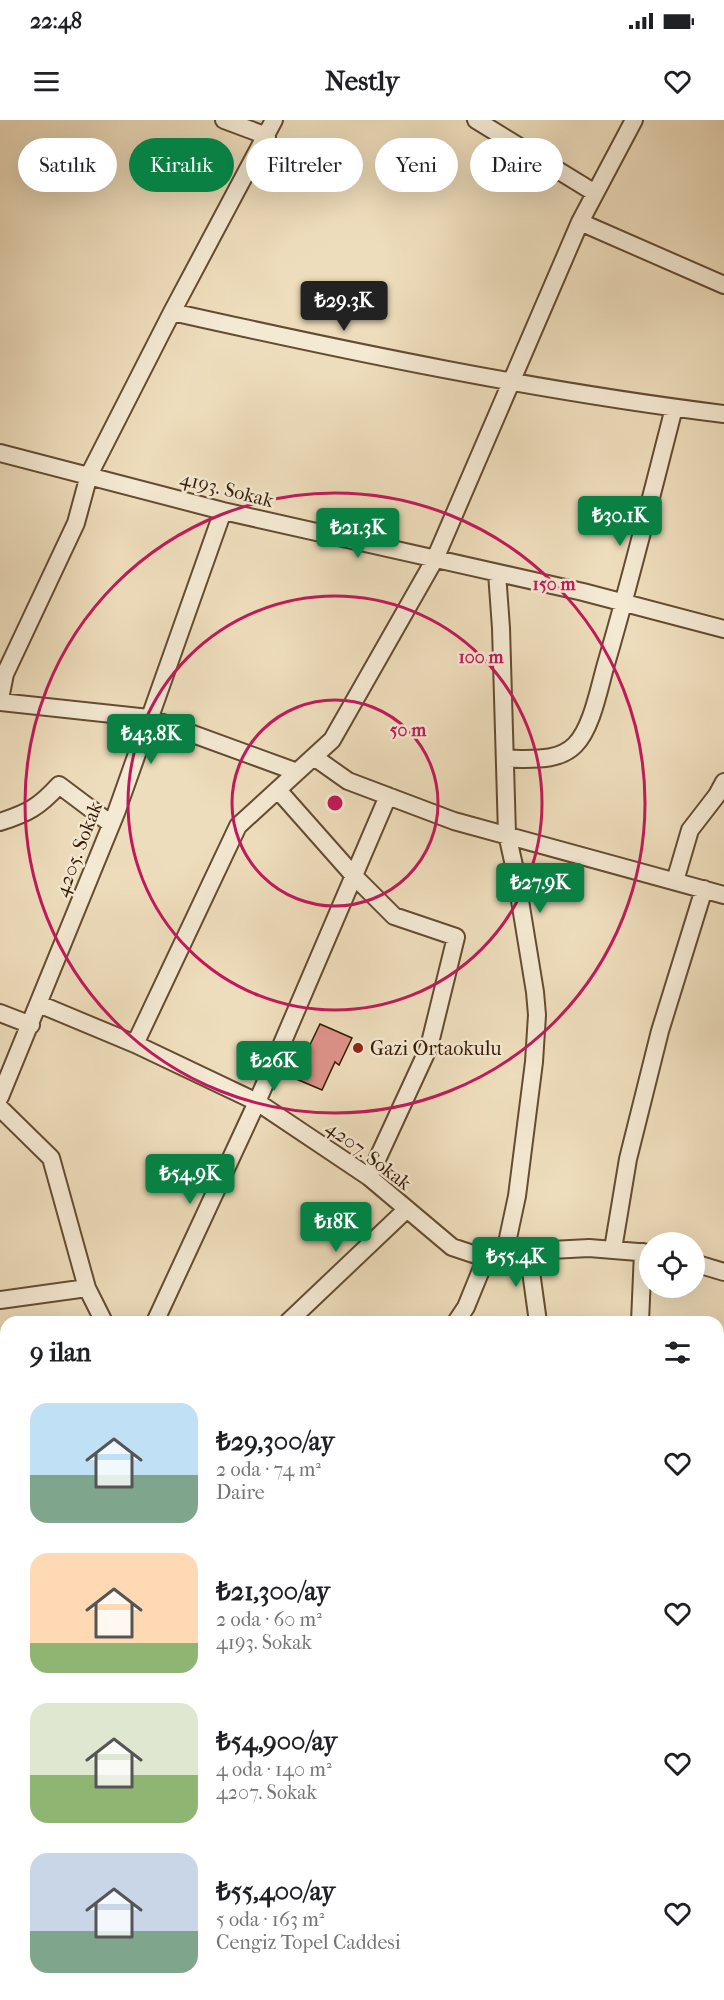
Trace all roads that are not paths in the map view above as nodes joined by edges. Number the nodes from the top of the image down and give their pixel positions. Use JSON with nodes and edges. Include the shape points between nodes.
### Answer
{"nodes":[{"id":1,"x":224,"y":120,"type":"edge"},
{"id":2,"x":274,"y":120,"type":"edge"},
{"id":3,"x":477,"y":120,"type":"edge"},
{"id":4,"x":634,"y":120,"type":"edge"},
{"id":5,"x":267,"y":136,"type":"junction"},
{"id":6,"x":595,"y":193,"type":"junction"},
{"id":7,"x":580,"y":222,"type":"junction"},
{"id":8,"x":724,"y":285,"type":"edge"},
{"id":9,"x":172,"y":312,"type":"junction"},
{"id":10,"x":511,"y":381,"type":"junction"},
{"id":11,"x":674,"y":408,"type":"junction"},
{"id":12,"x":724,"y":414,"type":"edge"},
{"id":13,"x":0,"y":453,"type":"edge"},
{"id":14,"x":89,"y":475,"type":"junction"},
{"id":15,"x":223,"y":511,"type":"junction"},
{"id":16,"x":435,"y":559,"type":"junction"},
{"id":17,"x":497,"y":573,"type":"junction"},
{"id":18,"x":624,"y":603,"type":"junction"},
{"id":19,"x":724,"y":629,"type":"edge"},
{"id":20,"x":0,"y":700,"type":"edge"},
{"id":21,"x":149,"y":718,"type":"junction"},
{"id":22,"x":314,"y":757,"type":"junction"},
{"id":23,"x":506,"y":759,"type":"junction"},
{"id":24,"x":297,"y":772,"type":"junction"},
{"id":25,"x":724,"y":782,"type":"edge"},
{"id":26,"x":278,"y":790,"type":"junction"},
{"id":27,"x":388,"y":796,"type":"junction"},
{"id":28,"x":0,"y":822,"type":"edge"},
{"id":29,"x":111,"y":824,"type":"junction"},
{"id":30,"x":507,"y":834,"type":"junction"},
{"id":31,"x":355,"y":877,"type":"junction"},
{"id":32,"x":675,"y":881,"type":"junction"},
{"id":33,"x":704,"y":889,"type":"junction"},
{"id":34,"x":724,"y":895,"type":"edge"},
{"id":35,"x":39,"y":1004,"type":"junction"},
{"id":36,"x":0,"y":1013,"type":"edge"},
{"id":37,"x":31,"y":1025,"type":"junction"},
{"id":38,"x":135,"y":1044,"type":"junction"},
{"id":39,"x":0,"y":1097,"type":"edge"},
{"id":40,"x":257,"y":1102,"type":"junction"},
{"id":41,"x":0,"y":1108,"type":"edge"},
{"id":42,"x":369,"y":1177,"type":"junction"},
{"id":43,"x":407,"y":1209,"type":"junction"},
{"id":44,"x":614,"y":1249,"type":"junction"},
{"id":45,"x":528,"y":1250,"type":"junction"},
{"id":46,"x":639,"y":1251,"type":"edge"},
{"id":47,"x":489,"y":1253,"type":"junction"},
{"id":48,"x":705,"y":1266,"type":"edge"},
{"id":49,"x":724,"y":1272,"type":"edge"},
{"id":50,"x":87,"y":1288,"type":"junction"},
{"id":51,"x":642,"y":1298,"type":"edge"},
{"id":52,"x":0,"y":1300,"type":"edge"},
{"id":53,"x":101,"y":1316,"type":"edge"},
{"id":54,"x":158,"y":1316,"type":"edge"},
{"id":55,"x":294,"y":1316,"type":"edge"},
{"id":56,"x":460,"y":1316,"type":"edge"},
{"id":57,"x":537,"y":1316,"type":"edge"},
{"id":58,"x":641,"y":1316,"type":"edge"}],
"edges":[{"from":1,"to":5,"type":"street"},
{"from":2,"to":5,"type":"street"},
{"from":3,"to":6,"type":"street"},
{"from":4,"to":6,"type":"street"},
{"from":5,"to":9,"type":"street"},
{"from":6,"to":7,"type":"street"},
{"from":7,"to":8,"type":"street"},
{"from":7,"to":10,"type":"street"},
{"from":9,"to":10,"type":"street"},
{"from":9,"to":14,"type":"street"},
{"from":10,"to":11,"type":"street"},
{"from":10,"to":16,"type":"street"},
{"from":11,"to":12,"type":"street"},
{"from":11,"to":18,"type":"street"},
{"from":13,"to":14,"type":"street","name":"4193. Sokak"},
{"from":14,"to":15,"type":"street","name":"4193. Sokak"},
{"from":14,"to":20,"type":"street","via":[[76,523],[5,674]]},
{"from":15,"to":16,"type":"street","name":"4193. Sokak"},
{"from":15,"to":21,"type":"street","name":"4205. Sokak"},
{"from":16,"to":17,"type":"street","name":"4193. Sokak"},
{"from":16,"to":22,"type":"street","via":[[332,740]]},
{"from":17,"to":18,"type":"street","name":"4193. Sokak"},
{"from":17,"to":23,"type":"street"},
{"from":18,"to":19,"type":"street","name":"4193. Sokak"},
{"from":18,"to":23,"type":"street","via":[[582,736],[574,746],[553,758]]},
{"from":20,"to":21,"type":"street"},
{"from":21,"to":24,"type":"street"},
{"from":21,"to":29,"type":"street","name":"4205. Sokak"},
{"from":22,"to":24,"type":"street"},
{"from":22,"to":27,"type":"street","via":[[348,781]]},
{"from":23,"to":30,"type":"street"},
{"from":24,"to":26,"type":"street"},
{"from":25,"to":32,"type":"street","via":[[690,830]]},
{"from":26,"to":31,"type":"street"},
{"from":26,"to":38,"type":"street","via":[[238,826]]},
{"from":27,"to":30,"type":"street","via":[[454,821]]},
{"from":27,"to":31,"type":"street"},
{"from":28,"to":29,"type":"street","via":[[39,806],[59,785]]},
{"from":29,"to":35,"type":"street","name":"4205. Sokak"},
{"from":30,"to":32,"type":"street"},
{"from":30,"to":47,"type":"street","via":[[537,1015],[517,1196]]},
{"from":31,"to":40,"type":"street"},
{"from":31,"to":42,"type":"street","via":[[394,916],[456,937],[429,1047]]},
{"from":32,"to":33,"type":"street"},
{"from":33,"to":34,"type":"street"},
{"from":33,"to":44,"type":"street","via":[[657,1041],[628,1159]]},
{"from":35,"to":37,"type":"street","name":"4205. Sokak"},
{"from":35,"to":38,"type":"street","name":"4207. Sokak"},
{"from":36,"to":37,"type":"street"},
{"from":37,"to":39,"type":"street","name":"4205. Sokak"},
{"from":38,"to":40,"type":"street","name":"4207. Sokak"},
{"from":40,"to":42,"type":"street","name":"4207. Sokak"},
{"from":40,"to":54,"type":"street"},
{"from":41,"to":50,"type":"street","via":[[51,1158]]},
{"from":42,"to":43,"type":"street","name":"4207. Sokak"},
{"from":43,"to":47,"type":"street","name":"4207. Sokak","via":[[452,1247]]},
{"from":43,"to":55,"type":"street"},
{"from":44,"to":45,"type":"street"},
{"from":44,"to":46,"type":"street"},
{"from":45,"to":47,"type":"street"},
{"from":45,"to":57,"type":"street"},
{"from":47,"to":56,"type":"street"},
{"from":48,"to":49,"type":"street"},
{"from":50,"to":52,"type":"street"},
{"from":50,"to":53,"type":"street"},
{"from":51,"to":58,"type":"street"}]}
